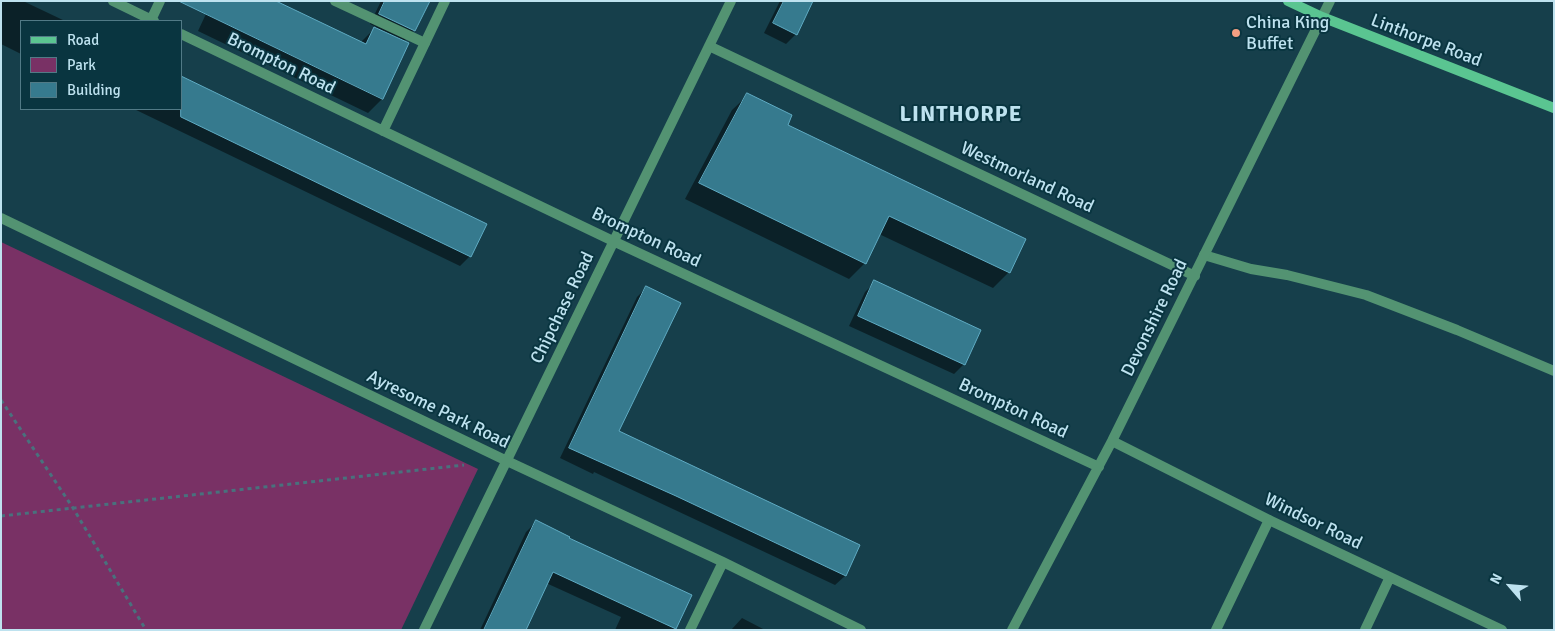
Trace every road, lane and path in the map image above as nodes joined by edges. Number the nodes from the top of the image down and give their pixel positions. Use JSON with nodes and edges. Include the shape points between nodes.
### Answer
{"nodes":[{"id":1,"x":113,"y":1,"type":"edge"},
{"id":2,"x":160,"y":1,"type":"edge"},
{"id":3,"x":335,"y":1,"type":"edge"},
{"id":4,"x":445,"y":1,"type":"edge"},
{"id":5,"x":731,"y":1,"type":"edge"},
{"id":6,"x":1288,"y":1,"type":"edge"},
{"id":7,"x":1330,"y":1,"type":"edge"},
{"id":8,"x":1322,"y":17,"type":"junction"},
{"id":9,"x":150,"y":20,"type":"edge"},
{"id":10,"x":152,"y":20,"type":"edge"},
{"id":11,"x":182,"y":34,"type":"edge"},
{"id":12,"x":425,"y":43,"type":"junction"},
{"id":13,"x":709,"y":46,"type":"junction"},
{"id":14,"x":1554,"y":108,"type":"edge"},
{"id":15,"x":383,"y":131,"type":"junction"},
{"id":16,"x":1,"y":218,"type":"edge"},
{"id":17,"x":614,"y":241,"type":"junction"},
{"id":18,"x":1204,"y":255,"type":"junction"},
{"id":19,"x":1195,"y":276,"type":"junction"},
{"id":20,"x":1554,"y":371,"type":"edge"},
{"id":21,"x":1,"y":400,"type":"edge"},
{"id":22,"x":1112,"y":441,"type":"junction"},
{"id":23,"x":506,"y":461,"type":"junction"},
{"id":24,"x":467,"y":465,"type":"dead end"},
{"id":25,"x":1099,"y":467,"type":"junction"},
{"id":26,"x":73,"y":508,"type":"junction"},
{"id":27,"x":1,"y":516,"type":"edge"},
{"id":28,"x":1268,"y":520,"type":"junction"},
{"id":29,"x":723,"y":562,"type":"junction"},
{"id":30,"x":1390,"y":577,"type":"junction"},
{"id":31,"x":146,"y":630,"type":"edge"},
{"id":32,"x":424,"y":630,"type":"edge"},
{"id":33,"x":690,"y":630,"type":"edge"},
{"id":34,"x":861,"y":630,"type":"edge"},
{"id":35,"x":1012,"y":630,"type":"edge"},
{"id":36,"x":1216,"y":630,"type":"edge"},
{"id":37,"x":1365,"y":630,"type":"edge"},
{"id":38,"x":1502,"y":630,"type":"edge"}],
"edges":[{"from":1,"to":9,"type":"street"},
{"from":2,"to":10,"type":"street"},
{"from":3,"to":12,"type":"street"},
{"from":4,"to":12,"type":"street"},
{"from":5,"to":13,"type":"street","name":"Chipchase Road"},
{"from":6,"to":8,"type":"street","name":"Linthorpe Road"},
{"from":7,"to":8,"type":"street","name":"Devonshire Road"},
{"from":8,"to":14,"type":"street","name":"Linthorpe Road"},
{"from":8,"to":18,"type":"street","name":"Devonshire Road"},
{"from":11,"to":15,"type":"street","name":"Brompton Road"},
{"from":12,"to":15,"type":"street"},
{"from":13,"to":17,"type":"street","name":"Chipchase Road"},
{"from":13,"to":19,"type":"street","name":"Westmorland Road"},
{"from":15,"to":17,"type":"street","name":"Brompton Road"},
{"from":16,"to":23,"type":"street","name":"Ayresome Park Road"},
{"from":17,"to":23,"type":"street","name":"Chipchase Road"},
{"from":17,"to":25,"type":"street","name":"Brompton Road"},
{"from":18,"to":19,"type":"street","name":"Devonshire Road"},
{"from":18,"to":20,"type":"street","via":[[1366,295]]},
{"from":19,"to":22,"type":"street","name":"Devonshire Road"},
{"from":21,"to":26,"type":"path"},
{"from":22,"to":25,"type":"street","name":"Devonshire Road"},
{"from":22,"to":28,"type":"street","name":"Windsor Road"},
{"from":23,"to":29,"type":"street","name":"Ayresome Park Road"},
{"from":23,"to":32,"type":"street","name":"Chipchase Road"},
{"from":24,"to":26,"type":"path"},
{"from":25,"to":35,"type":"street","name":"Devonshire Road"},
{"from":26,"to":27,"type":"path"},
{"from":26,"to":31,"type":"path"},
{"from":28,"to":30,"type":"street","name":"Windsor Road"},
{"from":28,"to":36,"type":"street"},
{"from":29,"to":33,"type":"street"},
{"from":29,"to":34,"type":"street","name":"Ayresome Park Road"},
{"from":30,"to":37,"type":"street"},
{"from":30,"to":38,"type":"street","name":"Windsor Road"}]}
